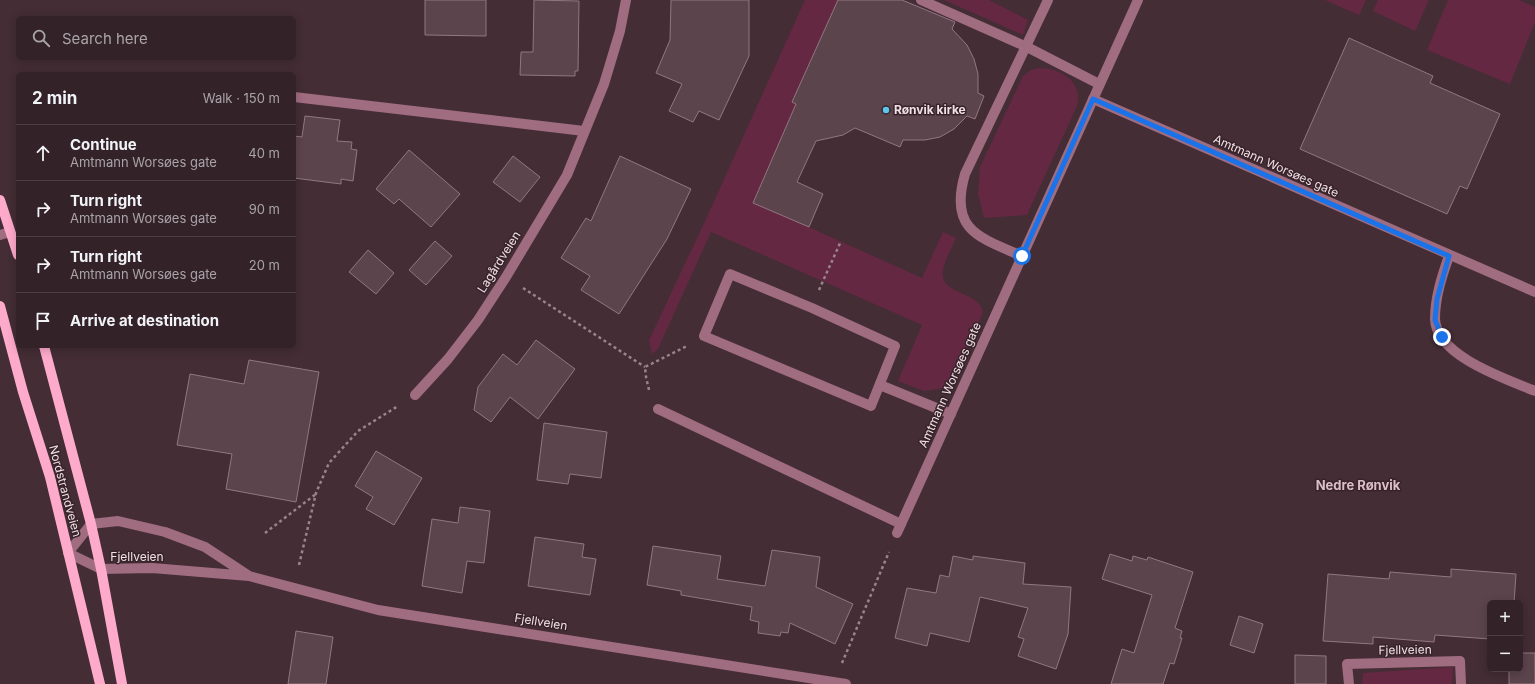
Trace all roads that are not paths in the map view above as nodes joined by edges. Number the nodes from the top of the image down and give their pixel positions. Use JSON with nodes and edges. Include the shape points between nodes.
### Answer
{"nodes":[{"id":1,"x":626,"y":0,"type":"edge"},
{"id":2,"x":921,"y":0,"type":"edge"},
{"id":3,"x":1048,"y":0,"type":"edge"},
{"id":4,"x":1138,"y":0,"type":"edge"},
{"id":5,"x":1027,"y":46,"type":"junction"},
{"id":6,"x":1100,"y":84,"type":"junction"},
{"id":7,"x":296,"y":97,"type":"edge"},
{"id":8,"x":1093,"y":99,"type":"junction"},
{"id":9,"x":584,"y":131,"type":"junction"},
{"id":10,"x":0,"y":200,"type":"edge"},
{"id":11,"x":10,"y":232,"type":"junction"},
{"id":12,"x":0,"y":235,"type":"edge"},
{"id":13,"x":16,"y":249,"type":"edge"},
{"id":14,"x":1022,"y":256,"type":"junction"},
{"id":15,"x":1449,"y":256,"type":"junction"},
{"id":16,"x":1535,"y":292,"type":"edge"},
{"id":17,"x":0,"y":306,"type":"edge"},
{"id":18,"x":45,"y":348,"type":"edge"},
{"id":19,"x":880,"y":385,"type":"junction"},
{"id":20,"x":1535,"y":391,"type":"edge"},
{"id":21,"x":415,"y":395,"type":"road end"},
{"id":22,"x":658,"y":409,"type":"road end"},
{"id":23,"x":951,"y":414,"type":"junction"},
{"id":24,"x":91,"y":524,"type":"junction"},
{"id":25,"x":68,"y":553,"type":"junction"},
{"id":26,"x":101,"y":569,"type":"junction"},
{"id":27,"x":249,"y":576,"type":"junction"},
{"id":28,"x":830,"y":683,"type":"edge"},
{"id":29,"x":100,"y":684,"type":"edge"},
{"id":30,"x":122,"y":684,"type":"edge"},
{"id":31,"x":846,"y":684,"type":"edge"},
{"id":32,"x":1349,"y":684,"type":"edge"},
{"id":33,"x":1461,"y":684,"type":"edge"}],
"edges":[{"from":1,"to":9,"type":"street","name":"Lagårdveien","via":[[620,31],[604,84]]},
{"from":2,"to":5,"type":"street"},
{"from":3,"to":5,"type":"street"},
{"from":4,"to":6,"type":"street","name":"Amtmann Worsøes gate"},
{"from":5,"to":6,"type":"street"},
{"from":5,"to":14,"type":"street","via":[[965,174],[959,204],[967,226],[978,235]]},
{"from":6,"to":8,"type":"street","name":"Amtmann Worsøes gate"},
{"from":7,"to":9,"type":"street"},
{"from":8,"to":14,"type":"street","name":"Amtmann Worsøes gate"},
{"from":8,"to":15,"type":"street","name":"Amtmann Worsøes gate"},
{"from":9,"to":21,"type":"street","name":"Lagårdveien","via":[[567,175],[506,277],[448,359]]},
{"from":10,"to":11,"type":"main road"},
{"from":11,"to":12,"type":"street"},
{"from":11,"to":13,"type":"main road"},
{"from":14,"to":23,"type":"street","name":"Amtmann Worsøes gate"},
{"from":15,"to":16,"type":"street","name":"Amtmann Worsøes gate"},
{"from":15,"to":20,"type":"street","via":[[1437,299],[1435,320],[1442,337],[1454,351],[1471,364]]},
{"from":17,"to":25,"type":"main road","name":"Nordstrandveien","via":[[23,392],[50,477]]},
{"from":18,"to":24,"type":"main road","name":"Nordstrandveien"},
{"from":19,"to":19,"type":"street","via":[[871,406],[704,336],[730,274],[895,346]]},
{"from":19,"to":23,"type":"street"},
{"from":22,"to":23,"type":"street","name":"Amtmann Worsøes gate","via":[[899,529]]},
{"from":24,"to":25,"type":"street"},
{"from":24,"to":26,"type":"main road","name":"Nordstrandveien"},
{"from":24,"to":27,"type":"street","name":"Fjellveien","via":[[118,521],[165,532],[205,547]]},
{"from":25,"to":26,"type":"street","name":"Fjellveien"},
{"from":25,"to":29,"type":"main road","name":"Nordstrandveien"},
{"from":26,"to":27,"type":"street","name":"Fjellveien","via":[[152,568]]},
{"from":26,"to":30,"type":"main road","name":"Nordstrandveien"},
{"from":27,"to":28,"type":"street","name":"Fjellveien","via":[[378,610]]},
{"from":28,"to":31,"type":"street","name":"Fjellveien"},
{"from":32,"to":33,"type":"street","name":"Fjellveien","via":[[1347,664],[1460,661]]}]}
